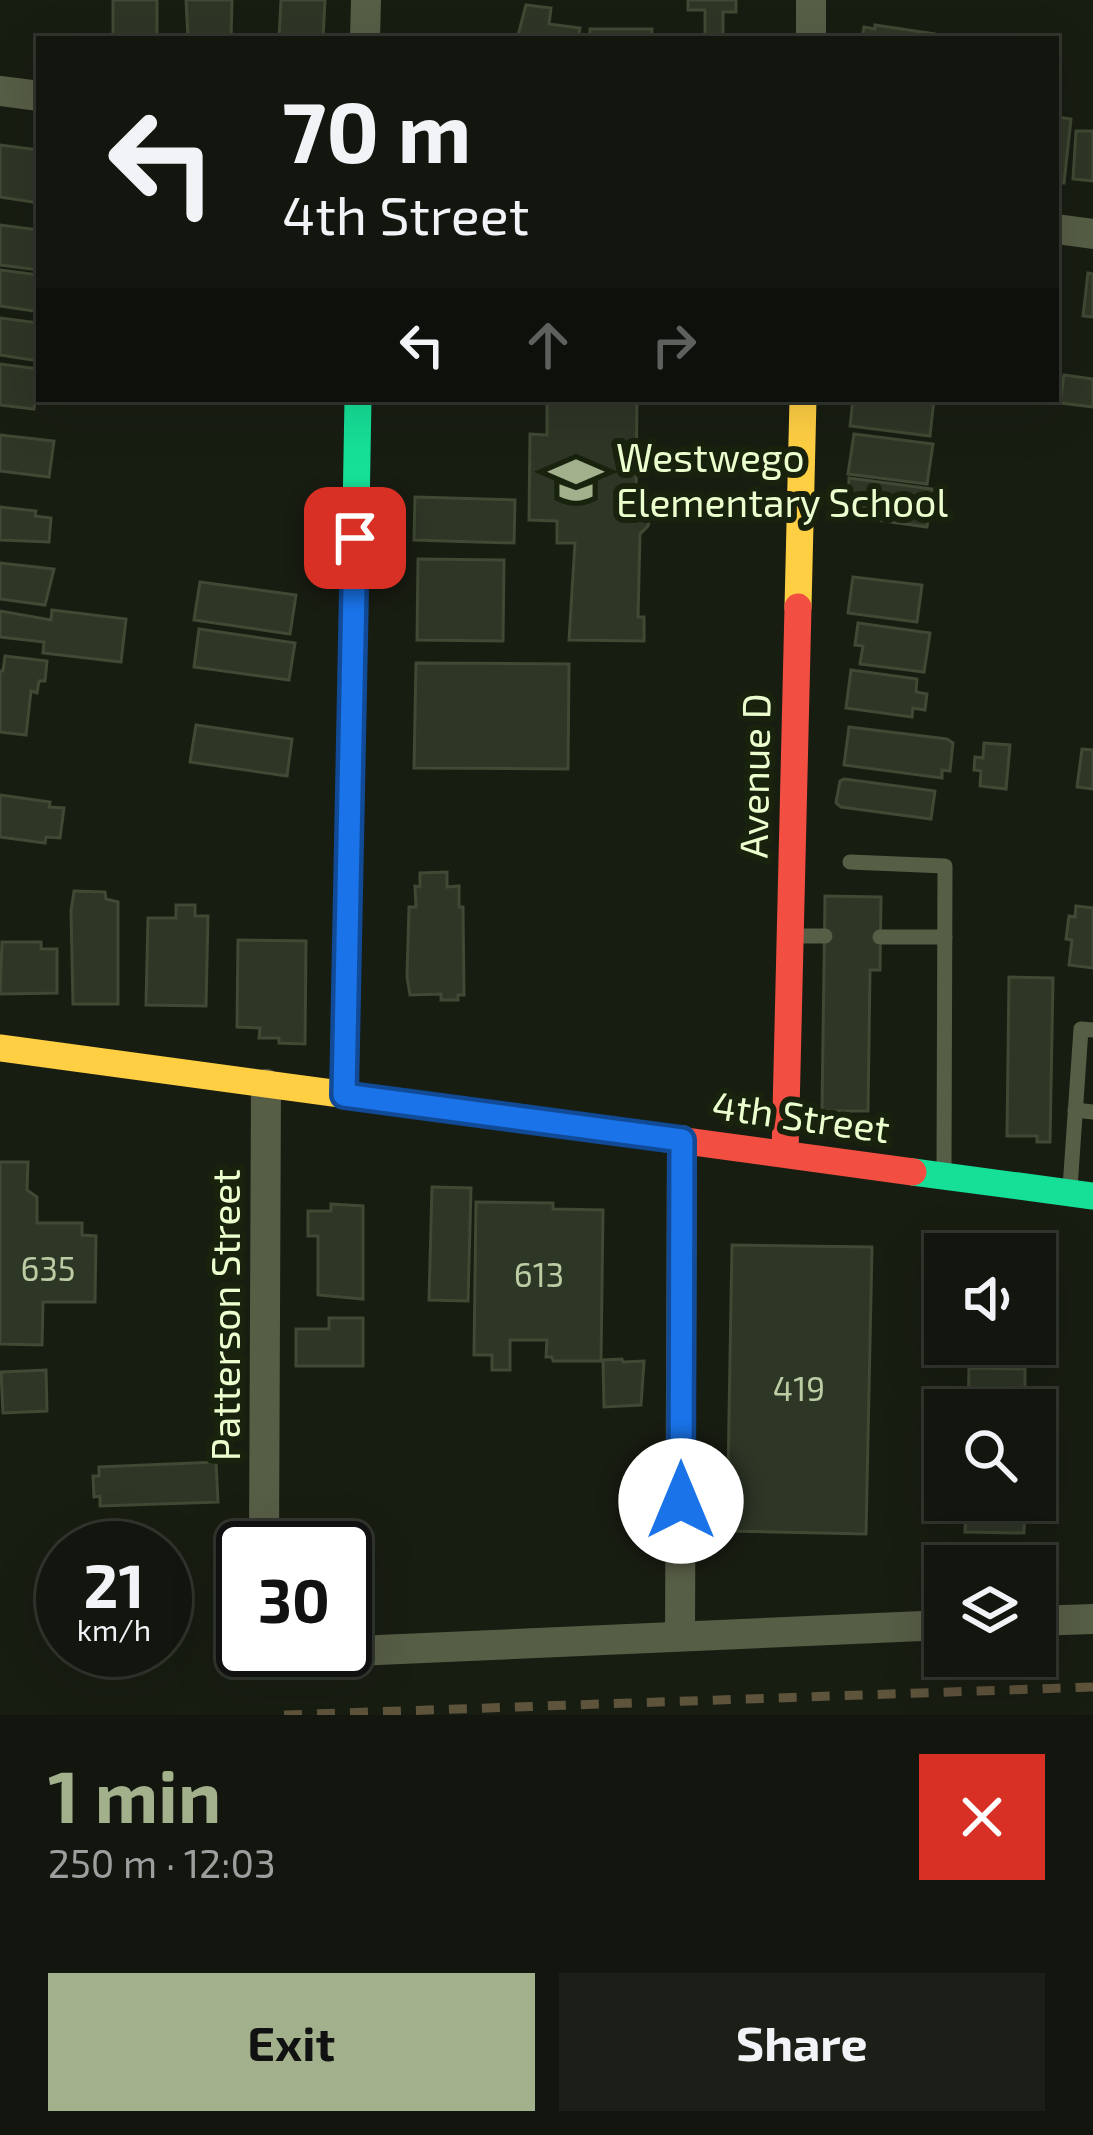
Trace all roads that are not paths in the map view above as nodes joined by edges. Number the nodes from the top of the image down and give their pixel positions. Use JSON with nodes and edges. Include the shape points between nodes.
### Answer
{"nodes":[{"id":1,"x":366,"y":0,"type":"edge"},
{"id":2,"x":812,"y":0,"type":"edge"},
{"id":3,"x":365,"y":36,"type":"edge"},
{"id":4,"x":811,"y":36,"type":"edge"},
{"id":5,"x":0,"y":91,"type":"edge"},
{"id":6,"x":36,"y":96,"type":"edge"},
{"id":7,"x":1059,"y":229,"type":"edge"},
{"id":8,"x":1093,"y":234,"type":"edge"},
{"id":9,"x":358,"y":402,"type":"edge"},
{"id":10,"x":803,"y":402,"type":"edge"},
{"id":11,"x":850,"y":862,"type":"dead end"},
{"id":12,"x":790,"y":936,"type":"junction"},
{"id":13,"x":825,"y":936,"type":"dead end"},
{"id":14,"x":880,"y":937,"type":"dead end"},
{"id":15,"x":945,"y":937,"type":"junction"},
{"id":16,"x":1093,"y":1030,"type":"edge"},
{"id":17,"x":0,"y":1048,"type":"edge"},
{"id":18,"x":266,"y":1084,"type":"junction"},
{"id":19,"x":344,"y":1095,"type":"junction"},
{"id":20,"x":1075,"y":1109,"type":"junction"},
{"id":21,"x":1093,"y":1112,"type":"edge"},
{"id":22,"x":682,"y":1140,"type":"junction"},
{"id":23,"x":784,"y":1154,"type":"junction"},
{"id":24,"x":944,"y":1176,"type":"junction"},
{"id":25,"x":1081,"y":1195,"type":"edge"},
{"id":26,"x":264,"y":1521,"type":"edge"},
{"id":27,"x":1093,"y":1619,"type":"edge"},
{"id":28,"x":1056,"y":1620,"type":"edge"},
{"id":29,"x":924,"y":1626,"type":"edge"},
{"id":30,"x":680,"y":1636,"type":"junction"},
{"id":31,"x":372,"y":1650,"type":"edge"}],
"edges":[{"from":1,"to":3,"type":"street"},
{"from":2,"to":4,"type":"street"},
{"from":5,"to":6,"type":"street"},
{"from":7,"to":8,"type":"street"},
{"from":9,"to":19,"type":"street"},
{"from":10,"to":12,"type":"street","name":"Avenue D"},
{"from":11,"to":15,"type":"lane","via":[[945,866]]},
{"from":12,"to":13,"type":"lane"},
{"from":12,"to":23,"type":"street","name":"Avenue D"},
{"from":14,"to":15,"type":"lane"},
{"from":15,"to":24,"type":"lane"},
{"from":16,"to":20,"type":"lane","via":[[1081,1029]]},
{"from":17,"to":18,"type":"street","name":"4th Street"},
{"from":18,"to":19,"type":"street","name":"4th Street"},
{"from":18,"to":26,"type":"street","name":"Patterson Street"},
{"from":19,"to":22,"type":"street","name":"4th Street"},
{"from":20,"to":21,"type":"lane"},
{"from":20,"to":25,"type":"lane"},
{"from":22,"to":23,"type":"street","name":"4th Street"},
{"from":22,"to":30,"type":"street"},
{"from":23,"to":24,"type":"street","name":"4th Street"},
{"from":24,"to":25,"type":"street","name":"4th Street"},
{"from":27,"to":28,"type":"street"},
{"from":29,"to":30,"type":"street"},
{"from":30,"to":31,"type":"street"}]}
